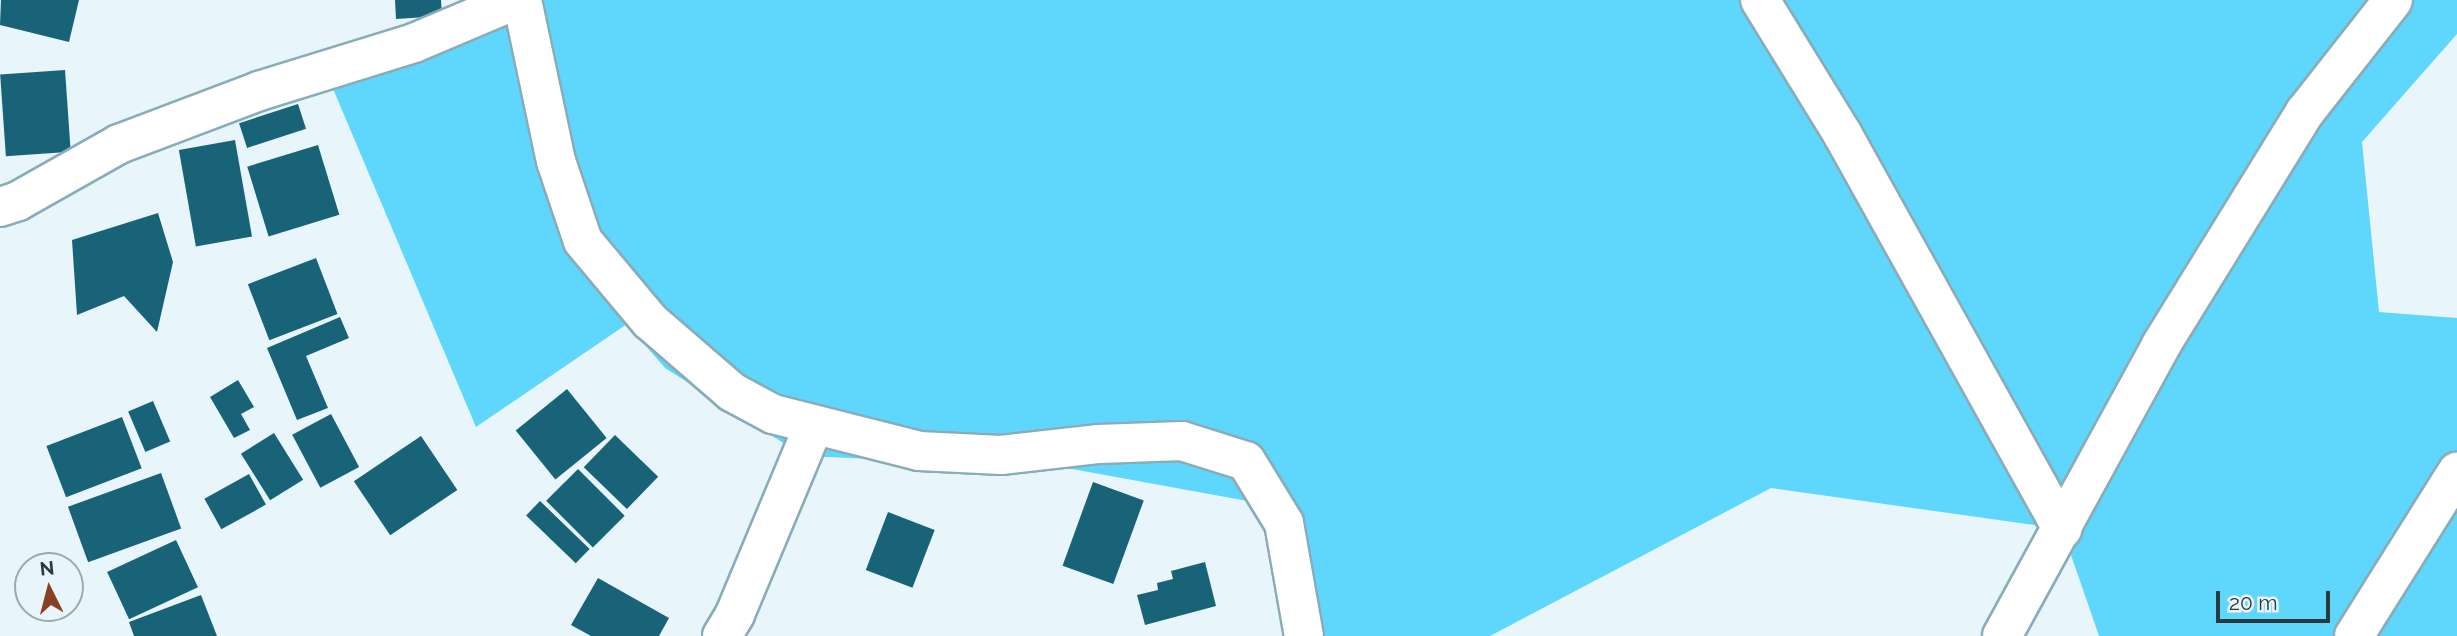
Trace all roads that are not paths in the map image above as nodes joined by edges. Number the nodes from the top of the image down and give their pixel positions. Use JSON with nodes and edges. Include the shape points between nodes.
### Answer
{"nodes":[{"id":1,"x":516,"y":0,"type":"edge"},
{"id":2,"x":522,"y":0,"type":"edge"},
{"id":3,"x":1760,"y":0,"type":"edge"},
{"id":4,"x":2393,"y":0,"type":"edge"},
{"id":5,"x":0,"y":207,"type":"edge"},
{"id":6,"x":814,"y":425,"type":"junction"},
{"id":7,"x":2457,"y":472,"type":"edge"},
{"id":8,"x":2062,"y":529,"type":"junction"},
{"id":9,"x":722,"y":636,"type":"edge"},
{"id":10,"x":1304,"y":636,"type":"edge"},
{"id":11,"x":2002,"y":636,"type":"edge"},
{"id":12,"x":2354,"y":636,"type":"edge"}],
"edges":[{"from":1,"to":5,"type":"street","via":[[414,43],[259,90],[119,144]]},
{"from":2,"to":6,"type":"street","via":[[556,161],[583,242],[650,321],[732,392],[772,414]]},
{"from":3,"to":8,"type":"street","via":[[1843,135]]},
{"from":4,"to":8,"type":"street","via":[[2305,113],[2161,345]]},
{"from":6,"to":9,"type":"street"},
{"from":6,"to":10,"type":"street","via":[[919,451],[1001,455],[1182,441],[1246,461],[1284,523]]},
{"from":7,"to":12,"type":"street"},
{"from":8,"to":11,"type":"street"}]}
